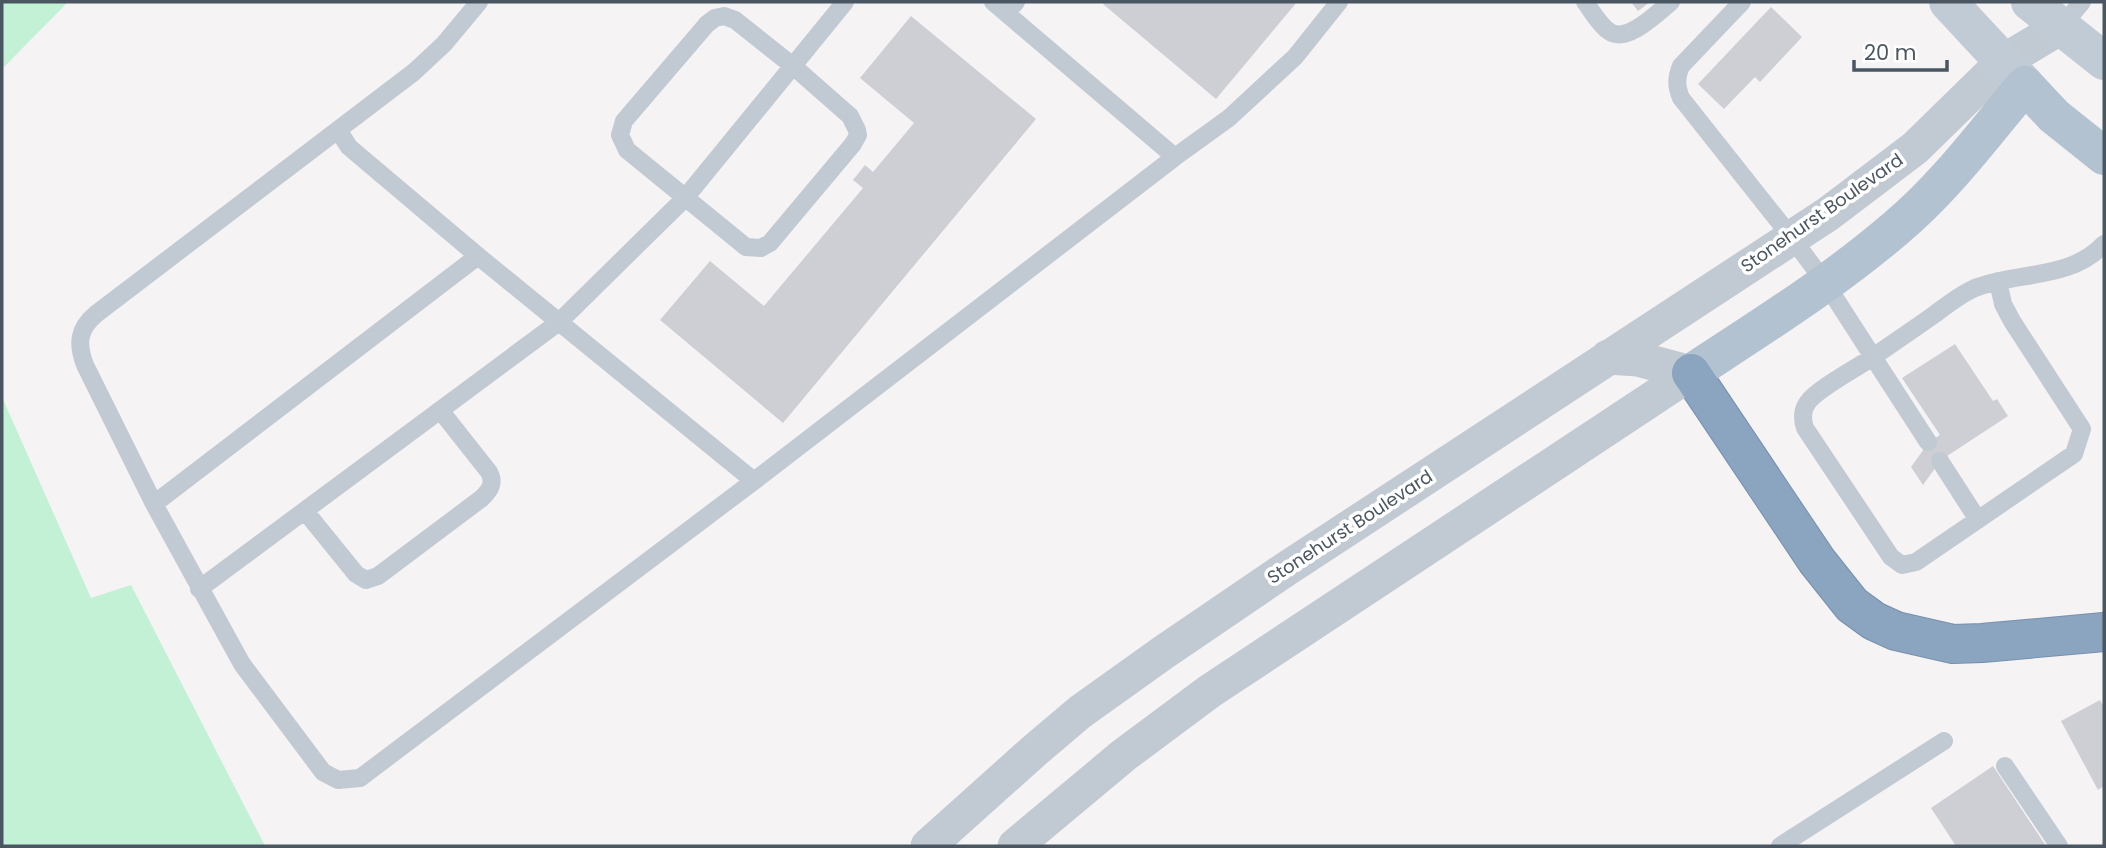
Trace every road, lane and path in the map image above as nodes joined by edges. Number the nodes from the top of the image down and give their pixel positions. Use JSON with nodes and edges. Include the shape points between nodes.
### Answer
{"nodes":[{"id":1,"x":479,"y":2,"type":"edge"},
{"id":2,"x":845,"y":2,"type":"edge"},
{"id":3,"x":1339,"y":2,"type":"edge"},
{"id":4,"x":1585,"y":2,"type":"edge"},
{"id":5,"x":1671,"y":2,"type":"edge"},
{"id":6,"x":1742,"y":2,"type":"edge"},
{"id":7,"x":1948,"y":2,"type":"edge"},
{"id":8,"x":2031,"y":2,"type":"edge"},
{"id":9,"x":1005,"y":5,"type":"edge"},
{"id":10,"x":2072,"y":15,"type":"edge"},
{"id":11,"x":2104,"y":61,"type":"edge"},
{"id":12,"x":793,"y":66,"type":"junction"},
{"id":13,"x":2015,"y":73,"type":"junction"},
{"id":14,"x":338,"y":130,"type":"junction"},
{"id":15,"x":2104,"y":156,"type":"edge"},
{"id":16,"x":1175,"y":157,"type":"junction"},
{"id":17,"x":685,"y":198,"type":"junction"},
{"id":18,"x":1792,"y":238,"type":"junction"},
{"id":19,"x":2104,"y":244,"type":"edge"},
{"id":20,"x":478,"y":256,"type":"junction"},
{"id":21,"x":1998,"y":281,"type":"junction"},
{"id":22,"x":1826,"y":284,"type":"junction"},
{"id":23,"x":559,"y":322,"type":"junction"},
{"id":24,"x":1873,"y":357,"type":"junction"},
{"id":25,"x":1608,"y":358,"type":"junction"},
{"id":26,"x":1690,"y":373,"type":"junction"},
{"id":27,"x":440,"y":410,"type":"junction"},
{"id":28,"x":1928,"y":442,"type":"dead end"},
{"id":29,"x":1475,"y":446,"type":"junction"},
{"id":30,"x":1940,"y":461,"type":"dead end"},
{"id":31,"x":754,"y":481,"type":"junction"},
{"id":32,"x":1506,"y":495,"type":"junction"},
{"id":33,"x":154,"y":504,"type":"junction"},
{"id":34,"x":305,"y":511,"type":"junction"},
{"id":35,"x":1978,"y":520,"type":"junction"},
{"id":36,"x":199,"y":589,"type":"junction"},
{"id":37,"x":2104,"y":632,"type":"edge"},
{"id":38,"x":1944,"y":741,"type":"dead end"},
{"id":39,"x":2005,"y":765,"type":"dead end"},
{"id":40,"x":928,"y":846,"type":"edge"},
{"id":41,"x":1015,"y":846,"type":"edge"},
{"id":42,"x":1780,"y":846,"type":"edge"},
{"id":43,"x":2059,"y":846,"type":"edge"}],
"edges":[{"from":1,"to":14,"type":"lane","via":[[430,59]]},
{"from":2,"to":12,"type":"lane"},
{"from":3,"to":16,"type":"lane","via":[[1294,57],[1229,118]]},
{"from":4,"to":5,"type":"lane","via":[[1604,27],[1620,35]]},
{"from":6,"to":18,"type":"lane","via":[[1681,66],[1677,88]]},
{"from":7,"to":13,"type":"street"},
{"from":8,"to":10,"type":"street"},
{"from":9,"to":16,"type":"lane"},
{"from":10,"to":11,"type":"street"},
{"from":10,"to":13,"type":"street","name":"Stonehurst Boulevard"},
{"from":12,"to":17,"type":"lane"},
{"from":12,"to":17,"type":"lane","via":[[735,20],[719,17],[707,24],[624,121],[620,135],[627,150]]},
{"from":12,"to":17,"type":"lane","via":[[850,116],[858,130],[853,144],[761,248],[747,247]]},
{"from":13,"to":15,"type":"main road","via":[[2054,116]]},
{"from":13,"to":18,"type":"street","name":"Stonehurst Boulevard"},
{"from":13,"to":22,"type":"main road","name":"Stonehurst Boulevard","via":[[1939,187]]},
{"from":14,"to":20,"type":"lane","via":[[349,147]]},
{"from":14,"to":33,"type":"lane","via":[[82,329],[79,351]]},
{"from":16,"to":31,"type":"lane"},
{"from":17,"to":23,"type":"lane"},
{"from":18,"to":22,"type":"lane"},
{"from":18,"to":25,"type":"street","name":"Stonehurst Boulevard"},
{"from":19,"to":21,"type":"lane","via":[[2075,266]]},
{"from":20,"to":23,"type":"lane"},
{"from":20,"to":33,"type":"lane"},
{"from":21,"to":24,"type":"lane","via":[[1958,298]]},
{"from":21,"to":35,"type":"lane","via":[[2012,321],[2082,429],[2074,454]]},
{"from":22,"to":24,"type":"lane"},
{"from":22,"to":26,"type":"main road","name":"Stonehurst Boulevard"},
{"from":23,"to":27,"type":"lane"},
{"from":23,"to":31,"type":"lane"},
{"from":24,"to":28,"type":"lane"},
{"from":24,"to":35,"type":"lane","via":[[1809,401],[1802,417],[1805,428],[1898,563],[1916,562]]},
{"from":25,"to":26,"type":"street","via":[[1638,359]]},
{"from":25,"to":29,"type":"street","name":"Stonehurst Boulevard"},
{"from":26,"to":32,"type":"street","name":"Stonehurst Boulevard"},
{"from":26,"to":37,"type":"highway","via":[[1817,561],[1852,605],[1874,621],[1953,644]]},
{"from":27,"to":34,"type":"lane"},
{"from":27,"to":34,"type":"lane","via":[[493,480],[482,498],[366,580],[356,574]]},
{"from":29,"to":32,"type":"street"},
{"from":29,"to":40,"type":"street","name":"Stonehurst Boulevard","via":[[1275,576],[1080,712]]},
{"from":30,"to":35,"type":"lane"},
{"from":31,"to":36,"type":"lane","via":[[368,774],[354,779],[338,780],[318,766],[242,664]]},
{"from":32,"to":41,"type":"street","name":"Stonehurst Boulevard","via":[[1210,691]]},
{"from":33,"to":36,"type":"lane"},
{"from":34,"to":36,"type":"lane"},
{"from":38,"to":42,"type":"lane"},
{"from":39,"to":43,"type":"lane"}]}
